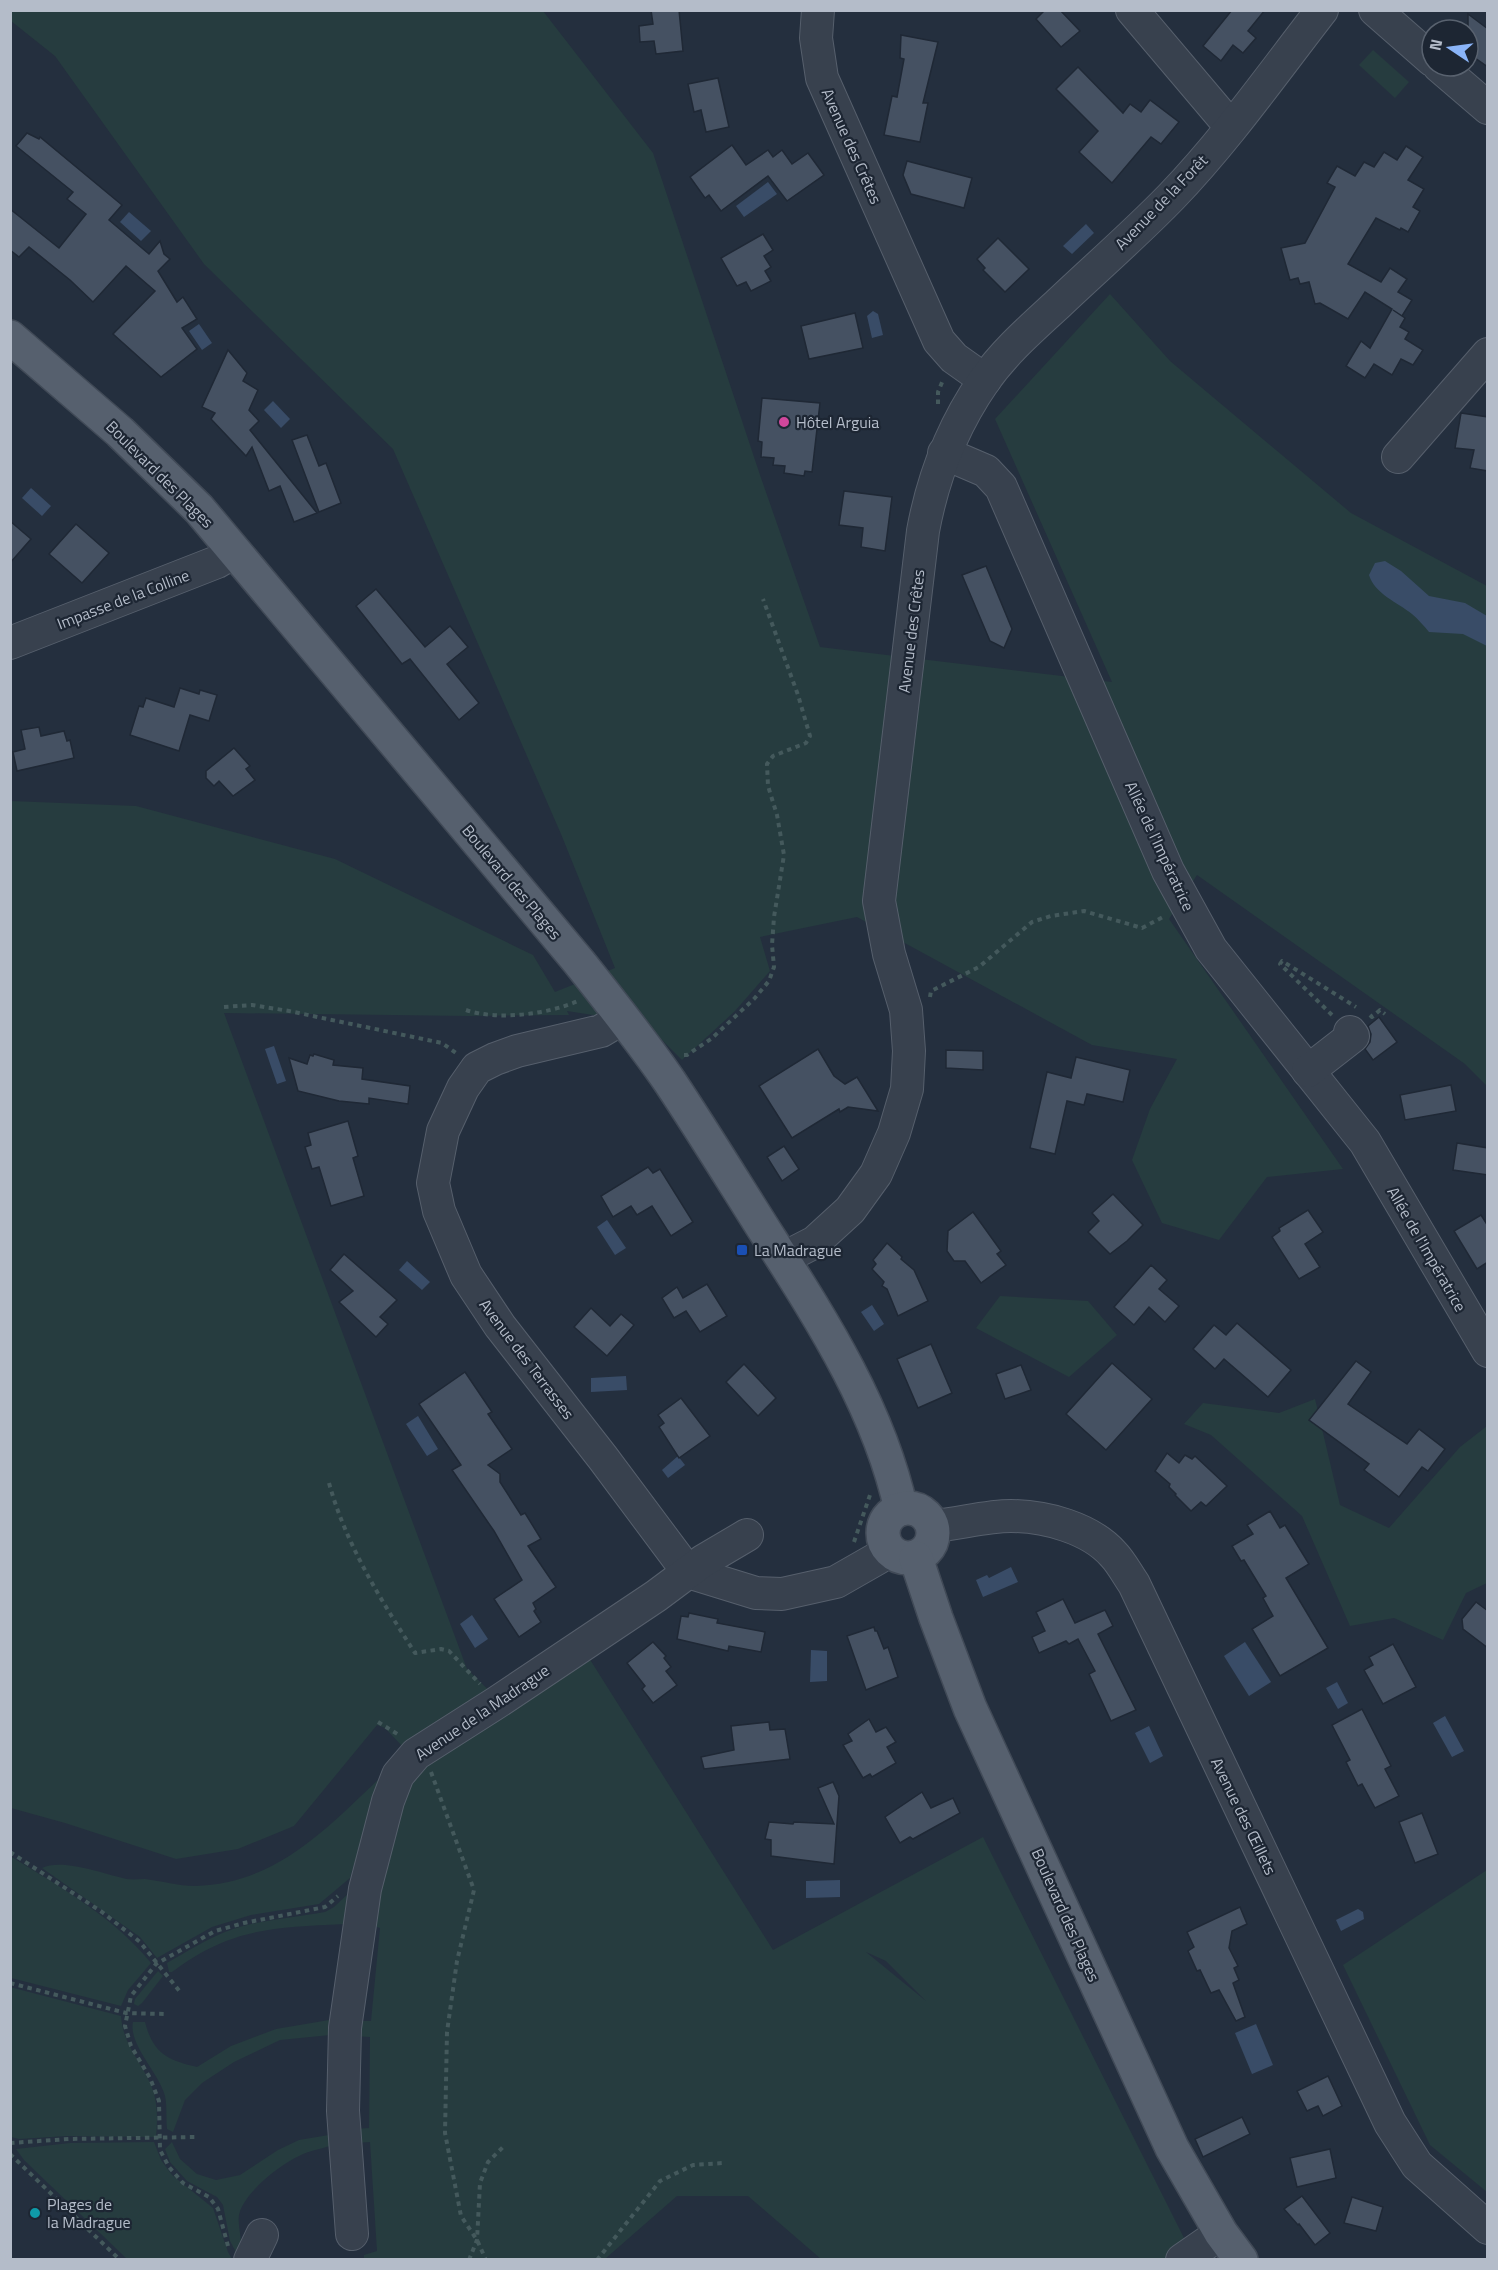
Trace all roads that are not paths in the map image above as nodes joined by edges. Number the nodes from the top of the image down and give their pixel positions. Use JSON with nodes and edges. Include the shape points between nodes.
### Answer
{"nodes":[{"id":1,"x":818,"y":10,"type":"edge"},
{"id":2,"x":1132,"y":10,"type":"edge"},
{"id":3,"x":1322,"y":10,"type":"edge"},
{"id":4,"x":1375,"y":10,"type":"edge"},
{"id":5,"x":1420,"y":49,"type":"edge"},
{"id":6,"x":1453,"y":78,"type":"edge"},
{"id":7,"x":1488,"y":108,"type":"edge"},
{"id":8,"x":1231,"y":127,"type":"junction"},
{"id":9,"x":10,"y":337,"type":"edge"},
{"id":10,"x":1488,"y":354,"type":"edge"},
{"id":11,"x":985,"y":380,"type":"junction"},
{"id":12,"x":944,"y":453,"type":"junction"},
{"id":13,"x":1398,"y":458,"type":"dead end"},
{"id":14,"x":234,"y":552,"type":"junction"},
{"id":15,"x":10,"y":643,"type":"edge"},
{"id":16,"x":615,"y":1023,"type":"junction"},
{"id":17,"x":1350,"y":1032,"type":"road end"},
{"id":18,"x":1308,"y":1071,"type":"junction"},
{"id":19,"x":782,"y":1259,"type":"junction"},
{"id":20,"x":1488,"y":1351,"type":"edge"},
{"id":21,"x":901,"y":1509,"type":"junction"},
{"id":22,"x":933,"y":1526,"type":"junction"},
{"id":23,"x":747,"y":1535,"type":"dead end"},
{"id":24,"x":890,"y":1558,"type":"junction"},
{"id":25,"x":688,"y":1572,"type":"junction"},
{"id":26,"x":1488,"y":2228,"type":"edge"},
{"id":27,"x":1221,"y":2233,"type":"junction"},
{"id":28,"x":352,"y":2234,"type":"dead end"},
{"id":29,"x":1182,"y":2259,"type":"edge"},
{"id":30,"x":1241,"y":2259,"type":"edge"}],
"edges":[{"from":1,"to":11,"type":"street","name":"Avenue des Crêtes","via":[[816,38],[822,78],[939,341],[954,358]]},
{"from":2,"to":8,"type":"street"},
{"from":3,"to":8,"type":"street","name":"Avenue de la Forêt"},
{"from":4,"to":5,"type":"street"},
{"from":6,"to":7,"type":"street"},
{"from":8,"to":11,"type":"street","name":"Avenue de la Forêt","via":[[1173,195],[1012,346]]},
{"from":9,"to":14,"type":"main road","name":"Boulevard des Plages","via":[[128,439],[199,508]]},
{"from":10,"to":13,"type":"street"},
{"from":11,"to":12,"type":"street","name":"Avenue des Crêtes"},
{"from":12,"to":18,"type":"street","name":"Allée de l'Impératrice","via":[[986,471],[1001,487],[1168,871],[1211,949]]},
{"from":12,"to":19,"type":"street","name":"Avenue des Crêtes","via":[[923,531],[879,901],[889,954],[906,1010],[907,1089],[876,1174],[850,1210],[815,1242]]},
{"from":14,"to":15,"type":"street","name":"Impasse de la Colline"},
{"from":14,"to":16,"type":"main road","name":"Boulevard des Plages","via":[[579,962]]},
{"from":16,"to":19,"type":"main road","name":"Boulevard des Plages","via":[[668,1080]]},
{"from":16,"to":25,"type":"street","name":"Avenue des Terrasses","via":[[517,1051],[477,1068],[443,1131],[433,1183],[439,1211],[466,1275],[500,1326]]},
{"from":17,"to":18,"type":"street","via":[[1353,1036]]},
{"from":18,"to":20,"type":"street","name":"Allée de l'Impératrice","via":[[1365,1142]]},
{"from":19,"to":21,"type":"main road","name":"Boulevard des Plages","via":[[848,1367],[892,1472]]},
{"from":21,"to":22,"type":"main road","via":[[920,1511]]},
{"from":21,"to":24,"type":"main road","via":[[886,1521],[883,1531]]},
{"from":22,"to":24,"type":"main road","via":[[931,1545],[924,1553]]},
{"from":22,"to":26,"type":"street","name":"Avenue des Œillets","via":[[1011,1516],[1044,1520],[1075,1529],[1113,1553],[1134,1584],[1390,2123],[1417,2165]]},
{"from":23,"to":25,"type":"street","name":"Avenue de la Madrague"},
{"from":24,"to":25,"type":"street","via":[[836,1582],[782,1594],[756,1593]]},
{"from":24,"to":27,"type":"main road","name":"Boulevard des Plages","via":[[936,1618],[970,1708],[1172,2148]]},
{"from":25,"to":28,"type":"street","name":"Avenue de la Madrague","via":[[416,1754],[398,1775],[365,1889],[345,2028],[343,2111]]},
{"from":27,"to":29,"type":"street"},
{"from":27,"to":30,"type":"main road","name":"Boulevard des Plages"}]}
